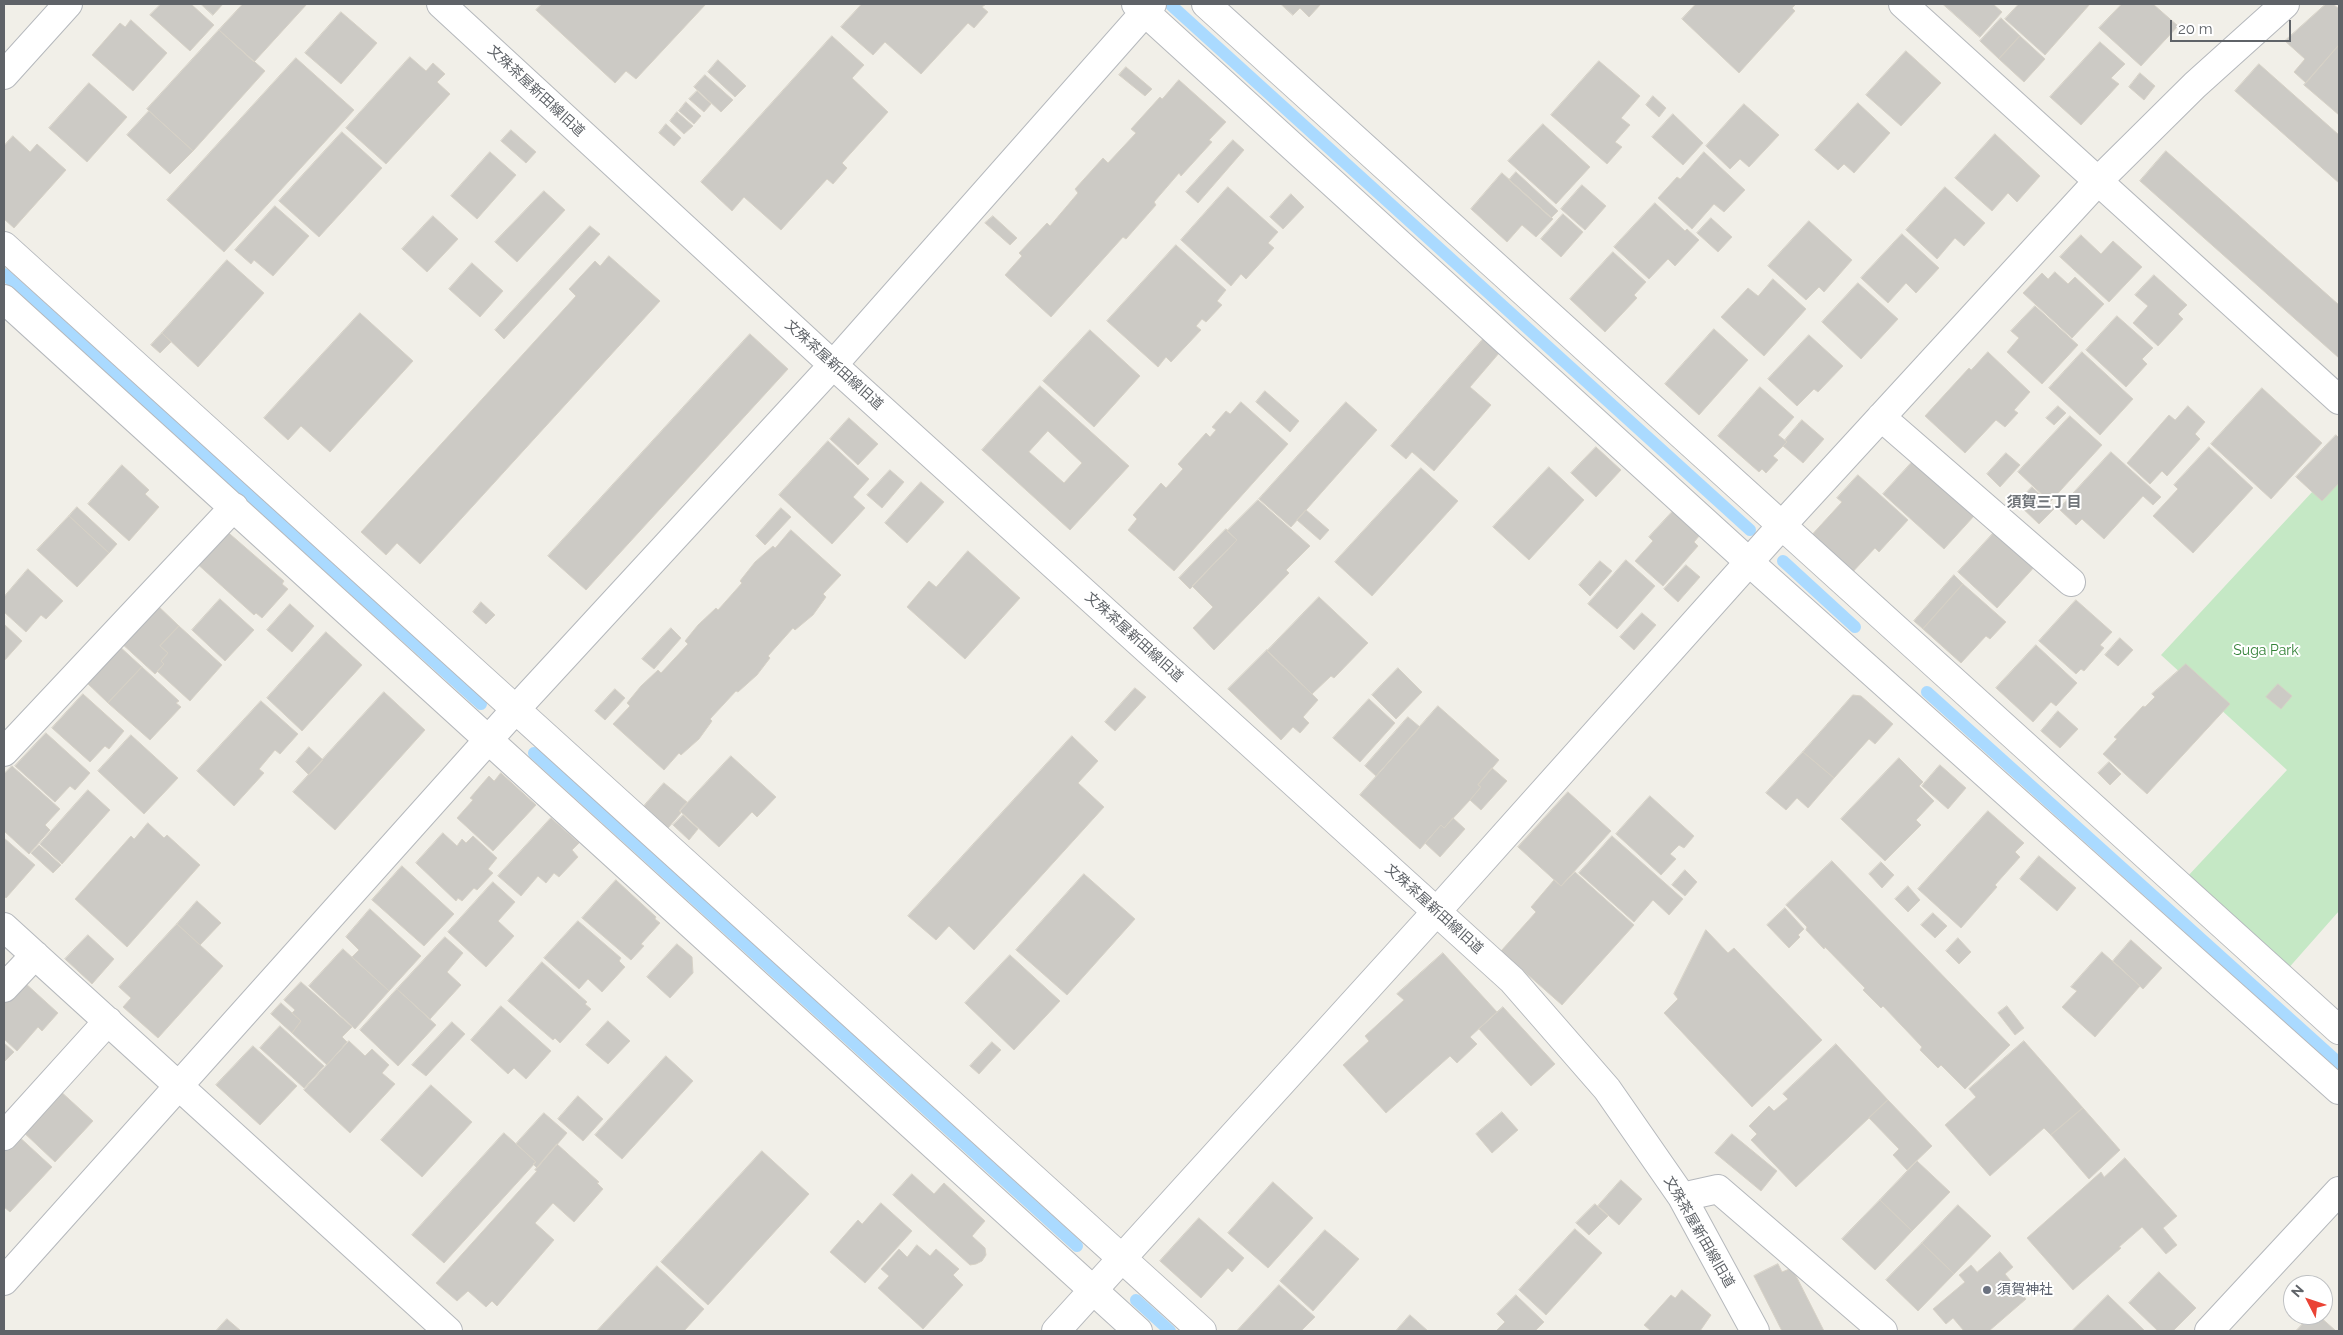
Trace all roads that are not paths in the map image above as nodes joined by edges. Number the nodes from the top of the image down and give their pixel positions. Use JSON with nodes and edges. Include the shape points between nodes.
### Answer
{"nodes":[{"id":1,"x":68,"y":4,"type":"edge"},
{"id":2,"x":441,"y":4,"type":"edge"},
{"id":3,"x":1206,"y":4,"type":"edge"},
{"id":4,"x":1903,"y":4,"type":"edge"},
{"id":5,"x":2285,"y":4,"type":"edge"},
{"id":6,"x":1145,"y":6,"type":"edge"},
{"id":7,"x":4,"y":76,"type":"edge"},
{"id":8,"x":2098,"y":181,"type":"junction"},
{"id":9,"x":4,"y":246,"type":"edge"},
{"id":10,"x":4,"y":299,"type":"edge"},
{"id":11,"x":833,"y":365,"type":"junction"},
{"id":12,"x":2339,"y":400,"type":"edge"},
{"id":13,"x":1881,"y":418,"type":"junction"},
{"id":14,"x":234,"y":507,"type":"junction"},
{"id":15,"x":1783,"y":524,"type":"junction"},
{"id":16,"x":1749,"y":562,"type":"junction"},
{"id":17,"x":2072,"y":582,"type":"dead end"},
{"id":18,"x":515,"y":710,"type":"junction"},
{"id":19,"x":489,"y":739,"type":"junction"},
{"id":20,"x":4,"y":752,"type":"edge"},
{"id":21,"x":1437,"y":911,"type":"junction"},
{"id":22,"x":4,"y":927,"type":"edge"},
{"id":23,"x":35,"y":954,"type":"junction"},
{"id":24,"x":4,"y":988,"type":"edge"},
{"id":25,"x":108,"y":1021,"type":"junction"},
{"id":26,"x":2339,"y":1030,"type":"edge"},
{"id":27,"x":179,"y":1085,"type":"junction"},
{"id":28,"x":2339,"y":1090,"type":"edge"},
{"id":29,"x":4,"y":1136,"type":"edge"},
{"id":30,"x":2339,"y":1191,"type":"edge"},
{"id":31,"x":1682,"y":1196,"type":"junction"},
{"id":32,"x":1122,"y":1258,"type":"junction"},
{"id":33,"x":4,"y":1281,"type":"edge"},
{"id":34,"x":1093,"y":1290,"type":"junction"},
{"id":35,"x":448,"y":1331,"type":"edge"},
{"id":36,"x":1056,"y":1331,"type":"edge"},
{"id":37,"x":1138,"y":1331,"type":"edge"},
{"id":38,"x":1202,"y":1331,"type":"edge"},
{"id":39,"x":1755,"y":1331,"type":"edge"},
{"id":40,"x":1883,"y":1331,"type":"edge"},
{"id":41,"x":2209,"y":1331,"type":"edge"}],
"edges":[{"from":1,"to":7,"type":"street"},
{"from":2,"to":11,"type":"street","name":"文殊茶屋新田線旧道"},
{"from":3,"to":15,"type":"street"},
{"from":4,"to":8,"type":"street"},
{"from":5,"to":8,"type":"street","via":[[2195,85]]},
{"from":6,"to":11,"type":"street"},
{"from":6,"to":16,"type":"street"},
{"from":8,"to":12,"type":"street"},
{"from":8,"to":13,"type":"street"},
{"from":9,"to":18,"type":"street"},
{"from":10,"to":14,"type":"street"},
{"from":11,"to":18,"type":"street"},
{"from":11,"to":21,"type":"street","name":"文殊茶屋新田線旧道"},
{"from":13,"to":15,"type":"street"},
{"from":13,"to":17,"type":"street"},
{"from":14,"to":19,"type":"street"},
{"from":14,"to":20,"type":"street"},
{"from":15,"to":16,"type":"street"},
{"from":15,"to":26,"type":"street"},
{"from":16,"to":21,"type":"street"},
{"from":16,"to":28,"type":"street"},
{"from":18,"to":19,"type":"street"},
{"from":18,"to":32,"type":"street"},
{"from":19,"to":27,"type":"street"},
{"from":19,"to":34,"type":"street"},
{"from":21,"to":31,"type":"street","name":"文殊茶屋新田線旧道","via":[[1512,980],[1607,1090]]},
{"from":21,"to":32,"type":"street"},
{"from":22,"to":23,"type":"street"},
{"from":23,"to":24,"type":"street"},
{"from":23,"to":25,"type":"street"},
{"from":25,"to":27,"type":"street"},
{"from":25,"to":29,"type":"street"},
{"from":27,"to":33,"type":"street"},
{"from":27,"to":35,"type":"street"},
{"from":30,"to":41,"type":"street"},
{"from":31,"to":39,"type":"street","name":"文殊茶屋新田線旧道"},
{"from":31,"to":40,"type":"street","via":[[1718,1190]]},
{"from":32,"to":34,"type":"street"},
{"from":32,"to":38,"type":"street"},
{"from":34,"to":36,"type":"street"},
{"from":34,"to":37,"type":"street"}]}
